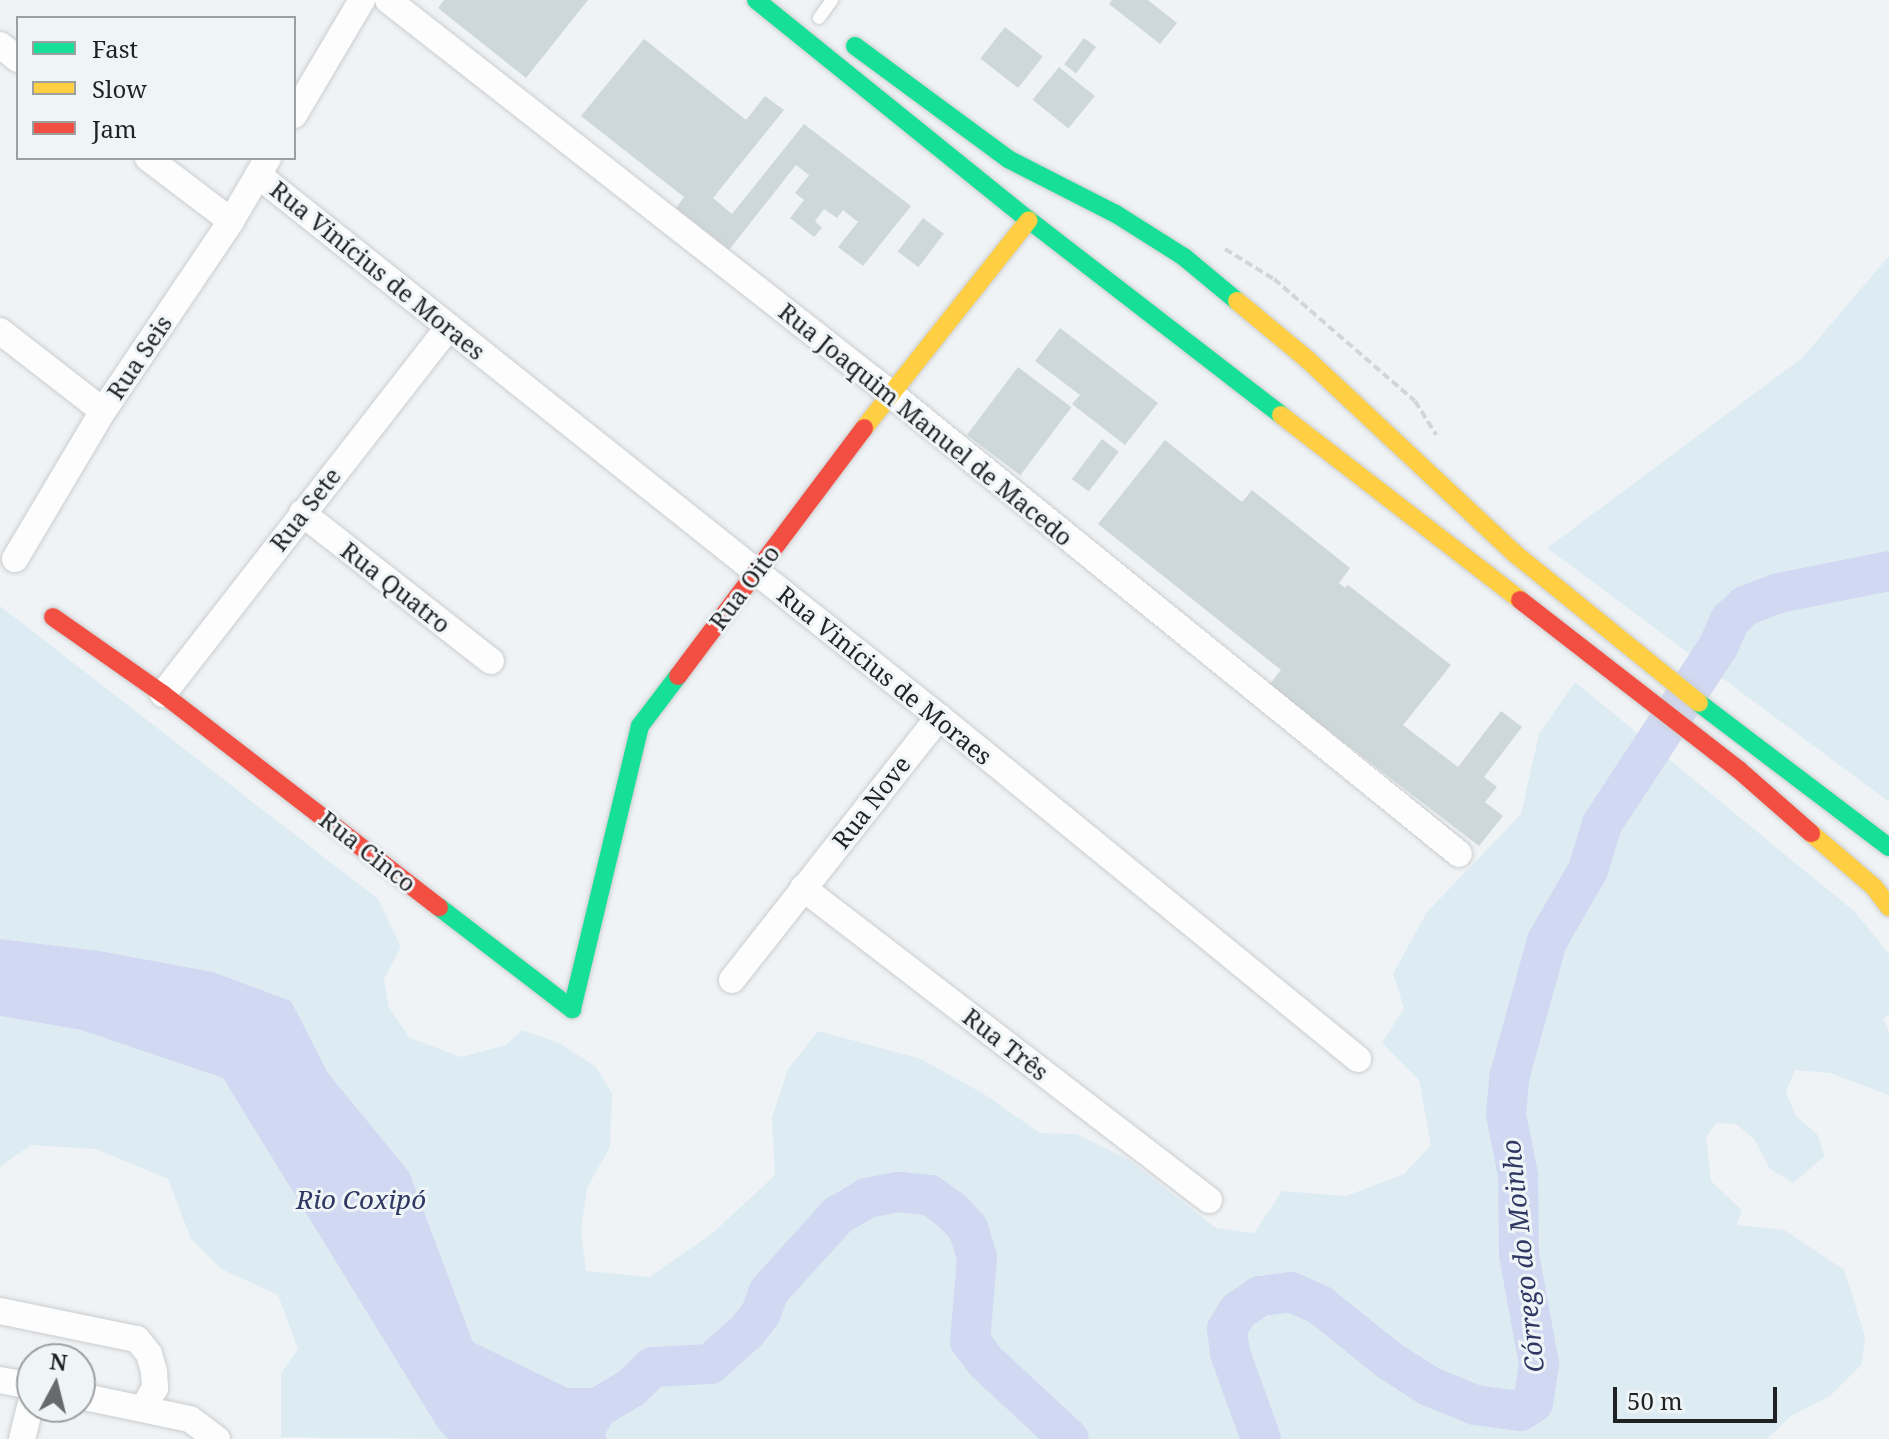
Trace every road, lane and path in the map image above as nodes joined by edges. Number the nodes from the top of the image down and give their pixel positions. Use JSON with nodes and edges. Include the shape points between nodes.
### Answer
{"nodes":[{"id":1,"x":388,"y":0,"type":"edge"},
{"id":2,"x":756,"y":0,"type":"edge"},
{"id":3,"x":832,"y":0,"type":"edge"},
{"id":4,"x":350,"y":5,"type":"edge"},
{"id":5,"x":825,"y":23,"type":"joint"},
{"id":6,"x":0,"y":45,"type":"edge"},
{"id":7,"x":16,"y":57,"type":"edge"},
{"id":8,"x":296,"y":111,"type":"edge"},
{"id":9,"x":151,"y":160,"type":"edge"},
{"id":10,"x":263,"y":166,"type":"edge"},
{"id":11,"x":1029,"y":220,"type":"junction"},
{"id":12,"x":231,"y":221,"type":"junction"},
{"id":13,"x":449,"y":327,"type":"junction"},
{"id":14,"x":0,"y":331,"type":"edge"},
{"id":15,"x":890,"y":393,"type":"junction"},
{"id":16,"x":103,"y":411,"type":"junction"},
{"id":17,"x":302,"y":513,"type":"junction"},
{"id":18,"x":15,"y":559,"type":"dead end"},
{"id":19,"x":755,"y":571,"type":"junction"},
{"id":20,"x":53,"y":617,"type":"dead end"},
{"id":21,"x":491,"y":661,"type":"dead end"},
{"id":22,"x":163,"y":694,"type":"junction"},
{"id":23,"x":939,"y":717,"type":"junction"},
{"id":24,"x":1889,"y":847,"type":"edge"},
{"id":25,"x":1459,"y":854,"type":"dead end"},
{"id":26,"x":803,"y":888,"type":"junction"},
{"id":27,"x":1889,"y":907,"type":"edge"},
{"id":28,"x":732,"y":980,"type":"dead end"},
{"id":29,"x":572,"y":1009,"type":"joint"},
{"id":30,"x":1358,"y":1059,"type":"dead end"},
{"id":31,"x":1209,"y":1200,"type":"dead end"},
{"id":32,"x":0,"y":1311,"type":"edge"},
{"id":33,"x":96,"y":1399,"type":"edge"},
{"id":34,"x":143,"y":1409,"type":"junction"},
{"id":35,"x":217,"y":1439,"type":"edge"}],
"edges":[{"from":1,"to":15,"type":"street","name":"Rua Joaquim Manuel de Macedo"},
{"from":2,"to":11,"type":"main road"},
{"from":3,"to":5,"type":"lane"},
{"from":4,"to":8,"type":"street"},
{"from":5,"to":24,"type":"main road","via":[[1008,159],[1116,214],[1184,257],[1308,360],[1514,553],[1756,749]]},
{"from":6,"to":7,"type":"street"},
{"from":9,"to":12,"type":"street"},
{"from":10,"to":12,"type":"street","name":"Rua Seis"},
{"from":10,"to":13,"type":"street","name":"Rua Vinícius de Moraes"},
{"from":11,"to":15,"type":"main road","name":"Rua Oito"},
{"from":11,"to":27,"type":"main road","via":[[1739,770],[1874,887]]},
{"from":12,"to":16,"type":"street","name":"Rua Seis"},
{"from":13,"to":17,"type":"street","name":"Rua Sete"},
{"from":13,"to":19,"type":"street","name":"Rua Vinícius de Moraes"},
{"from":14,"to":16,"type":"street"},
{"from":15,"to":19,"type":"main road","name":"Rua Oito"},
{"from":15,"to":25,"type":"street","name":"Rua Joaquim Manuel de Macedo"},
{"from":16,"to":18,"type":"street","name":"Rua Seis"},
{"from":17,"to":21,"type":"street","name":"Rua Quatro"},
{"from":17,"to":22,"type":"street","name":"Rua Sete"},
{"from":19,"to":23,"type":"street","name":"Rua Vinícius de Moraes"},
{"from":19,"to":29,"type":"main road","name":"Rua Oito","via":[[640,726]]},
{"from":20,"to":22,"type":"main road","name":"Rua Cinco"},
{"from":22,"to":29,"type":"main road","name":"Rua Cinco"},
{"from":23,"to":26,"type":"street","name":"Rua Nove"},
{"from":23,"to":30,"type":"street","name":"Rua Vinícius de Moraes"},
{"from":26,"to":28,"type":"street","name":"Rua Nove"},
{"from":26,"to":31,"type":"street","name":"Rua Três"},
{"from":32,"to":34,"type":"street","via":[[137,1339],[154,1372],[155,1388]]},
{"from":33,"to":34,"type":"street"},
{"from":34,"to":35,"type":"street","via":[[190,1419]]}]}
